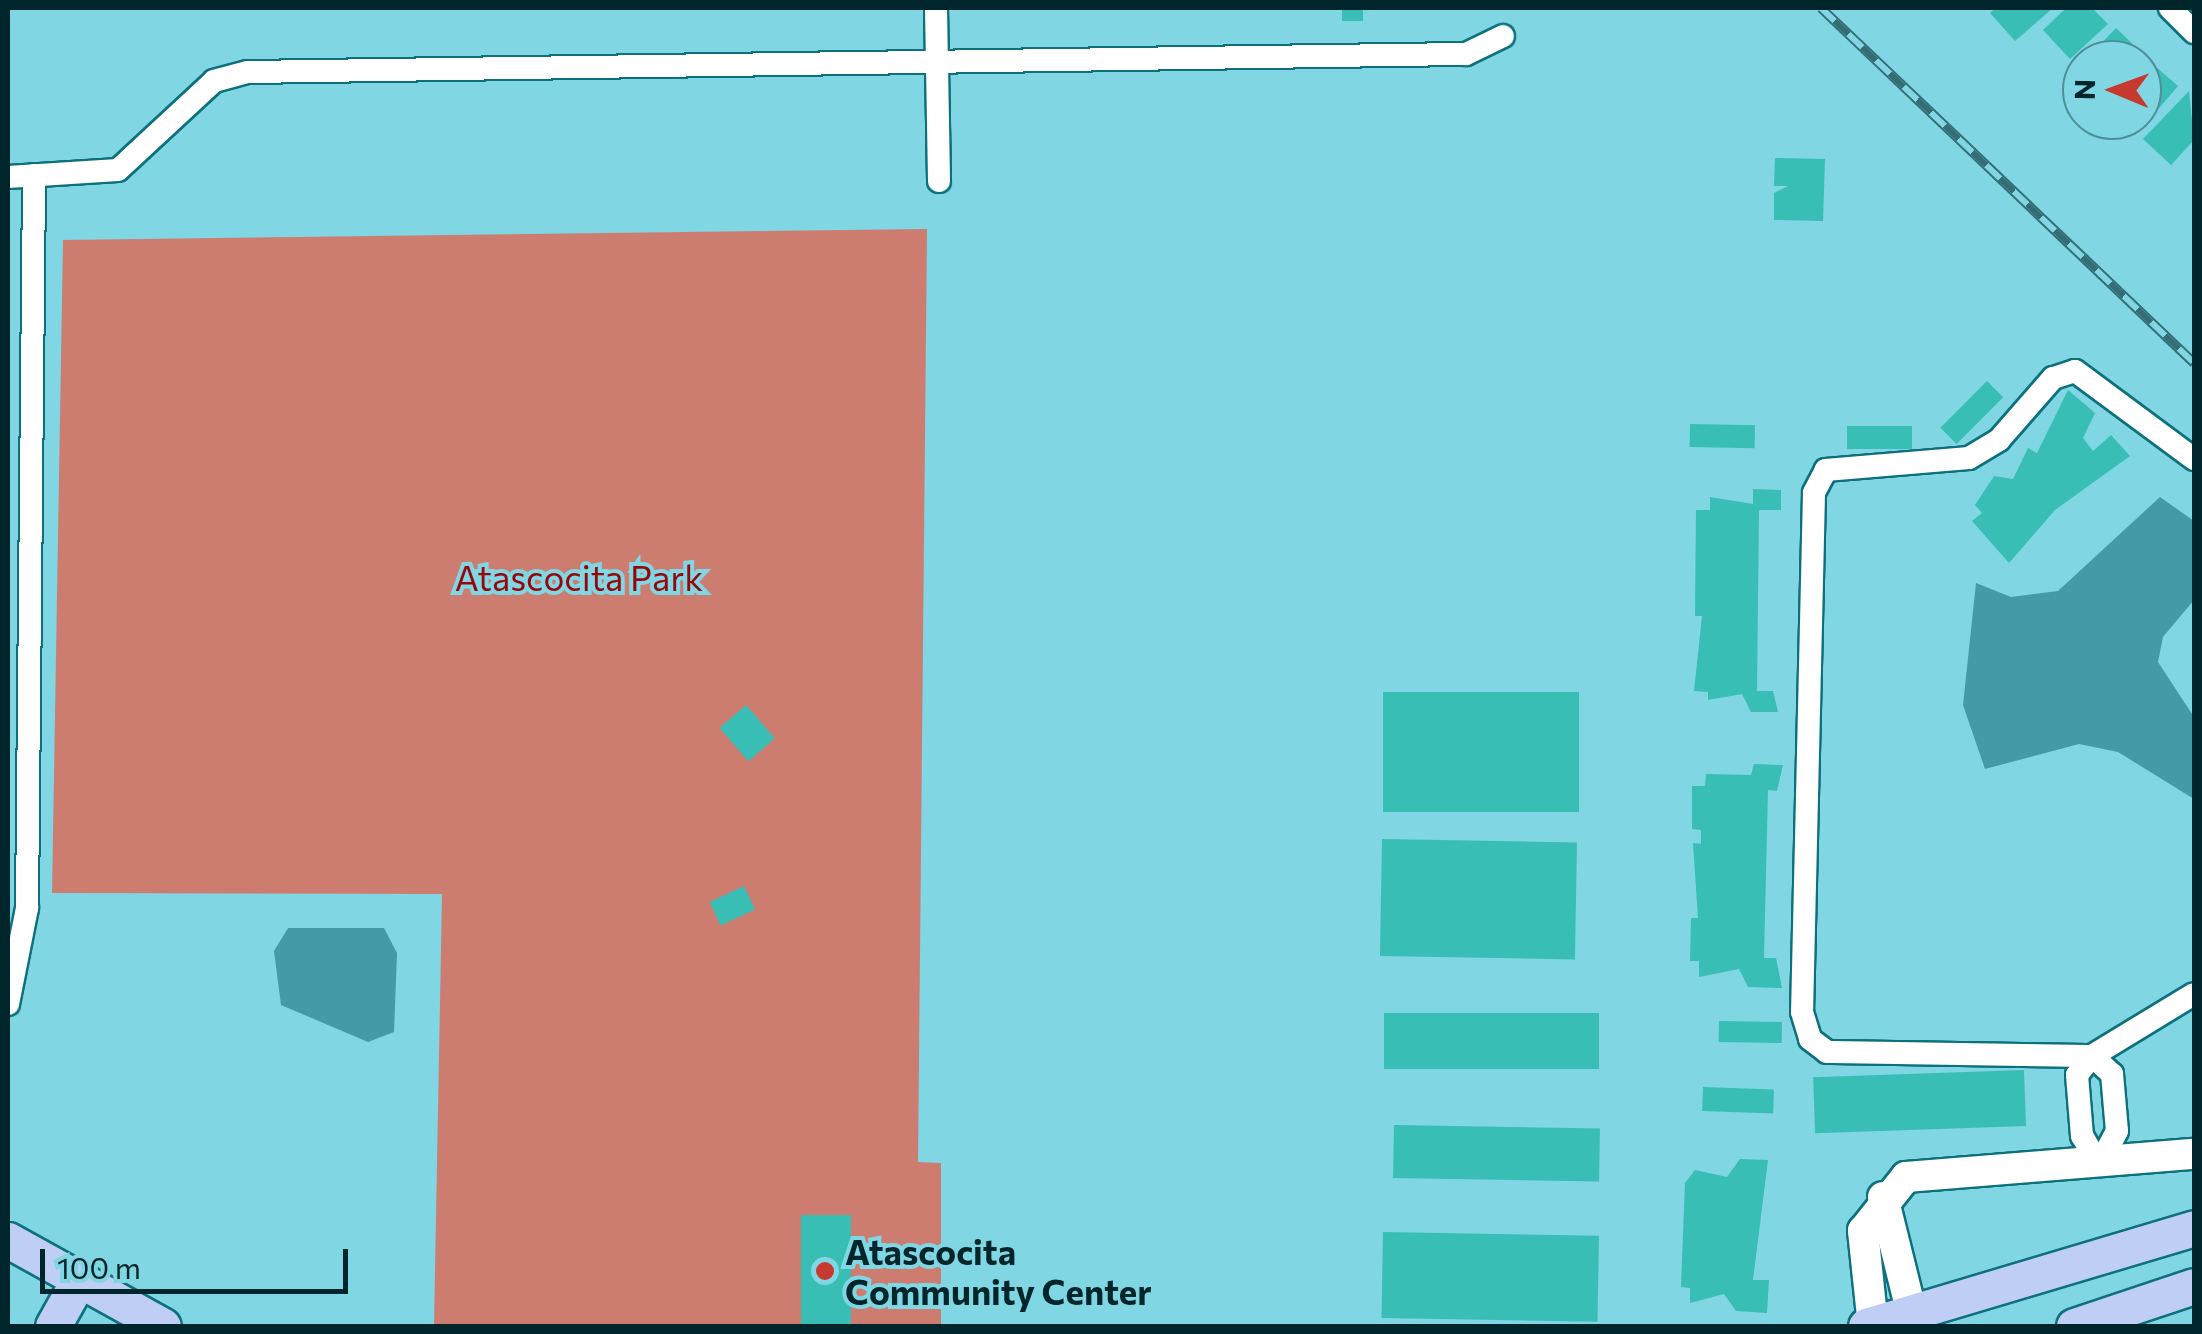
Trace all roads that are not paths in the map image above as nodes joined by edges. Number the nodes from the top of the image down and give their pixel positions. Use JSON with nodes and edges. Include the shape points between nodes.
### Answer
{"nodes":[{"id":1,"x":936,"y":8,"type":"edge"},
{"id":2,"x":2170,"y":8,"type":"edge"},
{"id":3,"x":2194,"y":32,"type":"edge"},
{"id":4,"x":1503,"y":36,"type":"dead end"},
{"id":5,"x":938,"y":62,"type":"junction"},
{"id":6,"x":34,"y":175,"type":"junction"},
{"id":7,"x":8,"y":176,"type":"edge"},
{"id":8,"x":940,"y":181,"type":"dead end"},
{"id":9,"x":2194,"y":460,"type":"edge"},
{"id":10,"x":17,"y":875,"type":"edge"},
{"id":11,"x":2194,"y":994,"type":"edge"},
{"id":12,"x":8,"y":1004,"type":"edge"},
{"id":13,"x":2092,"y":1056,"type":"junction"},
{"id":14,"x":2194,"y":1154,"type":"edge"},
{"id":15,"x":2099,"y":1165,"type":"junction"},
{"id":16,"x":1883,"y":1197,"type":"junction"},
{"id":17,"x":2194,"y":1228,"type":"edge"},
{"id":18,"x":8,"y":1240,"type":"edge"},
{"id":19,"x":76,"y":1285,"type":"junction"},
{"id":20,"x":2194,"y":1286,"type":"edge"},
{"id":21,"x":1913,"y":1320,"type":"edge"},
{"id":22,"x":53,"y":1326,"type":"edge"},
{"id":23,"x":163,"y":1326,"type":"edge"},
{"id":24,"x":1871,"y":1326,"type":"edge"},
{"id":25,"x":2074,"y":1326,"type":"edge"}],
"edges":[{"from":1,"to":5,"type":"street"},
{"from":2,"to":3,"type":"street"},
{"from":4,"to":5,"type":"street","via":[[1466,54]]},
{"from":5,"to":6,"type":"street","via":[[248,72],[214,81],[118,170]]},
{"from":5,"to":8,"type":"street"},
{"from":6,"to":7,"type":"street"},
{"from":6,"to":10,"type":"street"},
{"from":9,"to":13,"type":"street","via":[[2075,371],[2053,378],[1999,440],[1969,458],[1826,470],[1814,493],[1802,1012],[1810,1039],[1828,1052]]},
{"from":10,"to":12,"type":"street"},
{"from":11,"to":13,"type":"street"},
{"from":13,"to":15,"type":"street","via":[[2076,1075],[2082,1136]]},
{"from":13,"to":15,"type":"street","via":[[2112,1074],[2118,1132]]},
{"from":14,"to":15,"type":"street"},
{"from":15,"to":16,"type":"street","via":[[1926,1168]]},
{"from":16,"to":21,"type":"street"},
{"from":16,"to":24,"type":"street","via":[[1863,1231]]},
{"from":17,"to":21,"type":"main road"},
{"from":18,"to":19,"type":"main road"},
{"from":19,"to":22,"type":"main road"},
{"from":19,"to":23,"type":"main road"},
{"from":20,"to":25,"type":"main road"},
{"from":21,"to":24,"type":"main road"}]}
